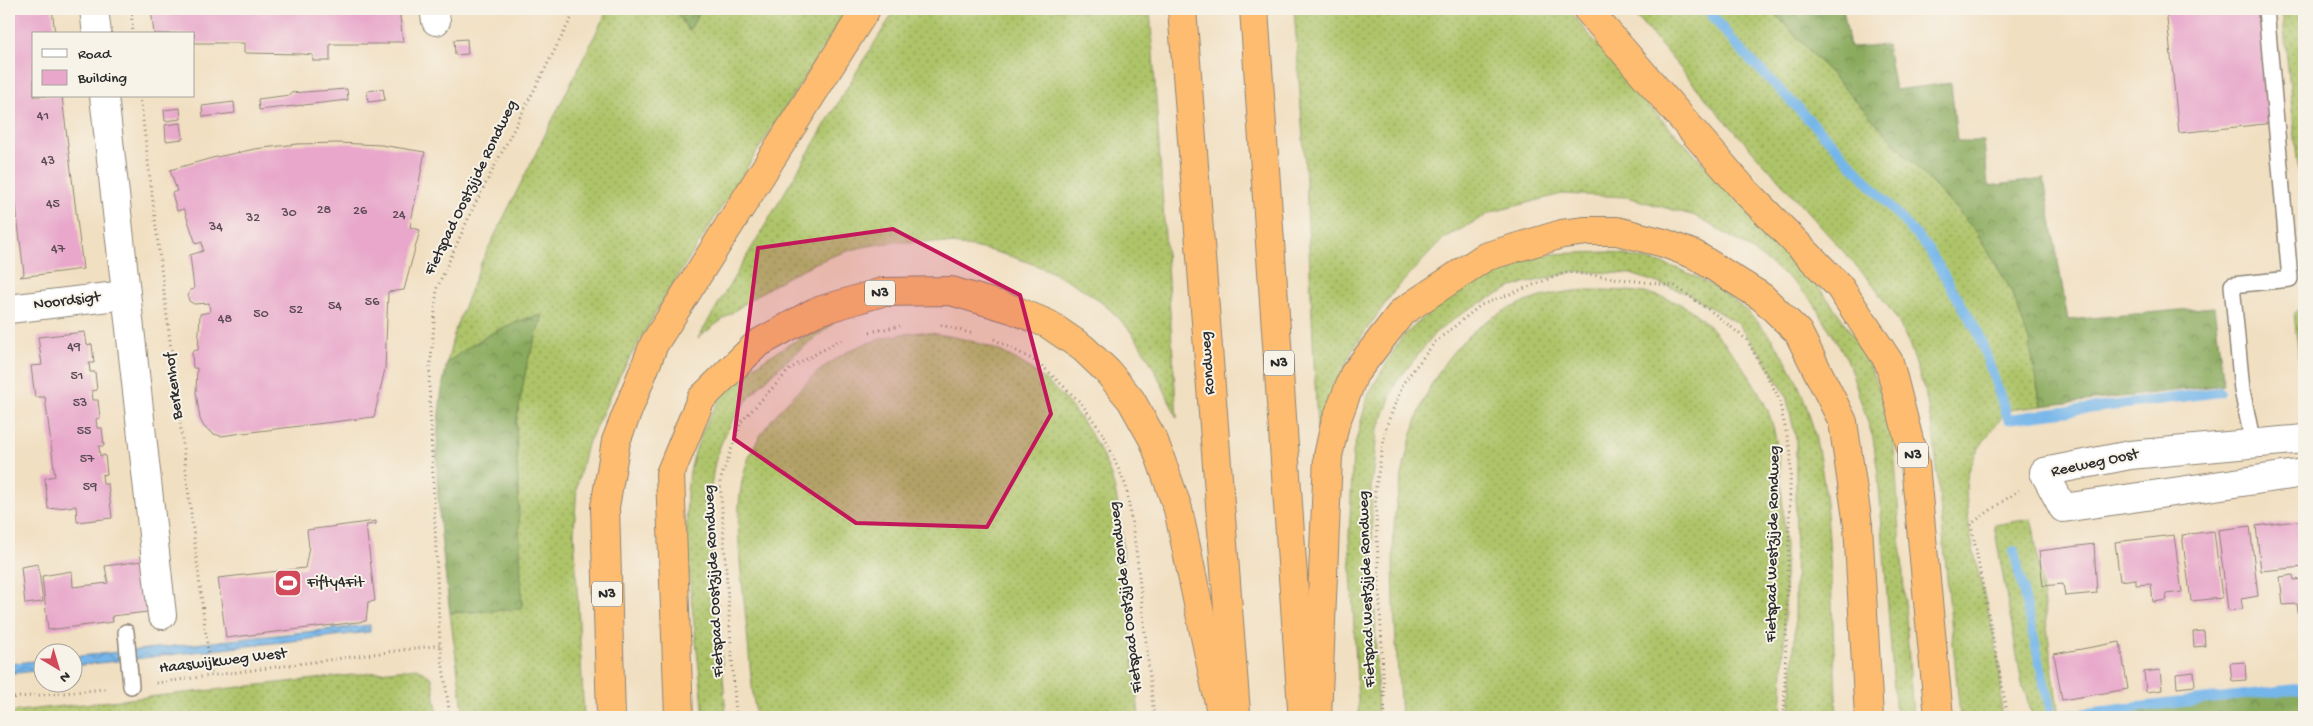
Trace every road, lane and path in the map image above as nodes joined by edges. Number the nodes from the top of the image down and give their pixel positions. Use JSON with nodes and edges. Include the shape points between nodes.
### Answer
{"nodes":[{"id":1,"x":94,"y":9,"type":"edge"},
{"id":2,"x":131,"y":9,"type":"edge"},
{"id":3,"x":576,"y":9,"type":"edge"},
{"id":4,"x":866,"y":9,"type":"edge"},
{"id":5,"x":1182,"y":9,"type":"edge"},
{"id":6,"x":1254,"y":9,"type":"edge"},
{"id":7,"x":1587,"y":9,"type":"edge"},
{"id":8,"x":2266,"y":9,"type":"edge"},
{"id":9,"x":97,"y":32,"type":"edge"},
{"id":10,"x":133,"y":32,"type":"edge"},
{"id":11,"x":104,"y":98,"type":"edge"},
{"id":12,"x":140,"y":98,"type":"edge"},
{"id":13,"x":126,"y":295,"type":"junction"},
{"id":14,"x":9,"y":309,"type":"edge"},
{"id":15,"x":932,"y":325,"type":"dead end"},
{"id":16,"x":906,"y":326,"type":"dead end"},
{"id":17,"x":861,"y":334,"type":"dead end"},
{"id":18,"x":977,"y":334,"type":"dead end"},
{"id":19,"x":986,"y":337,"type":"dead end"},
{"id":20,"x":843,"y":338,"type":"dead end"},
{"id":21,"x":2304,"y":439,"type":"edge"},
{"id":22,"x":2253,"y":444,"type":"junction"},
{"id":23,"x":2044,"y":472,"type":"junction"},
{"id":24,"x":2304,"y":473,"type":"edge"},
{"id":25,"x":162,"y":615,"type":"dead end"},
{"id":26,"x":126,"y":632,"type":"dead end"},
{"id":27,"x":440,"y":645,"type":"junction"},
{"id":28,"x":211,"y":676,"type":"junction"},
{"id":29,"x":131,"y":686,"type":"junction"},
{"id":30,"x":9,"y":698,"type":"edge"},
{"id":31,"x":450,"y":717,"type":"edge"},
{"id":32,"x":611,"y":717,"type":"edge"},
{"id":33,"x":679,"y":717,"type":"edge"},
{"id":34,"x":736,"y":717,"type":"edge"},
{"id":35,"x":1154,"y":717,"type":"edge"},
{"id":36,"x":1222,"y":717,"type":"edge"},
{"id":37,"x":1236,"y":717,"type":"edge"},
{"id":38,"x":1303,"y":717,"type":"edge"},
{"id":39,"x":1317,"y":717,"type":"edge"},
{"id":40,"x":1385,"y":717,"type":"edge"},
{"id":41,"x":1784,"y":717,"type":"edge"},
{"id":42,"x":1869,"y":717,"type":"edge"},
{"id":43,"x":1939,"y":717,"type":"edge"},
{"id":44,"x":2008,"y":717,"type":"edge"}],
"edges":[{"from":1,"to":9,"type":"street"},
{"from":2,"to":10,"type":"path"},
{"from":3,"to":27,"type":"path","name":"Fietspad Oostzijde Rondweg","via":[[473,208],[438,288],[429,383]]},
{"from":4,"to":32,"type":"highway","number":"N3","via":[[654,344],[616,441],[605,507]]},
{"from":5,"to":37,"type":"highway","name":"Rondweg"},
{"from":6,"to":38,"type":"highway","number":"N3"},
{"from":7,"to":43,"type":"highway","number":"N3","via":[[1746,191],[1839,286],[1889,362],[1915,464]]},
{"from":8,"to":22,"type":"lane","via":[[2290,280],[2232,285],[2242,390]]},
{"from":11,"to":13,"type":"street"},
{"from":12,"to":28,"type":"path","name":"Berkenhof"},
{"from":13,"to":14,"type":"street","name":"Noordsigt"},
{"from":13,"to":25,"type":"street"},
{"from":15,"to":18,"type":"path","via":[[940,324]]},
{"from":16,"to":17,"type":"path"},
{"from":19,"to":35,"type":"path","name":"Fietspad Oostzijde Rondweg","via":[[1039,363],[1081,403],[1103,434],[1126,486]]},
{"from":20,"to":34,"type":"path","name":"Fietspad Oostzijde Rondweg","via":[[791,368],[741,422],[720,481]]},
{"from":21,"to":22,"type":"street","name":"Reeweg Oost"},
{"from":22,"to":23,"type":"street","name":"Reeweg Oost","via":[[2130,455]]},
{"from":23,"to":24,"type":"street","name":"Reeweg Oost","via":[[2063,508]]},
{"from":23,"to":44,"type":"path","via":[[1971,524]]},
{"from":26,"to":29,"type":"lane"},
{"from":27,"to":28,"type":"path","name":"Haaswijkweg West"},
{"from":27,"to":31,"type":"path","name":"Fietspad Oostzijde Rondweg"},
{"from":28,"to":29,"type":"path","name":"Haaswijkweg West"},
{"from":29,"to":30,"type":"path","name":"Haaswijkweg West"},
{"from":33,"to":36,"type":"highway","number":"N3","via":[[670,474],[701,400],[757,344],[815,312],[882,292],[952,292],[1012,309],[1048,324],[1083,348],[1131,400],[1154,441],[1178,509]]},
{"from":39,"to":42,"type":"highway","via":[[1328,456],[1335,424],[1354,374],[1402,312],[1485,257],[1562,234],[1586,231],[1617,232],[1695,255],[1762,296],[1798,332],[1843,422],[1858,525]]},
{"from":40,"to":41,"type":"path","name":"Fietspad Westzijde Rondweg","via":[[1375,492],[1386,427],[1400,391],[1435,342],[1481,305],[1567,272],[1674,286],[1747,340],[1778,396],[1791,453]]}]}
